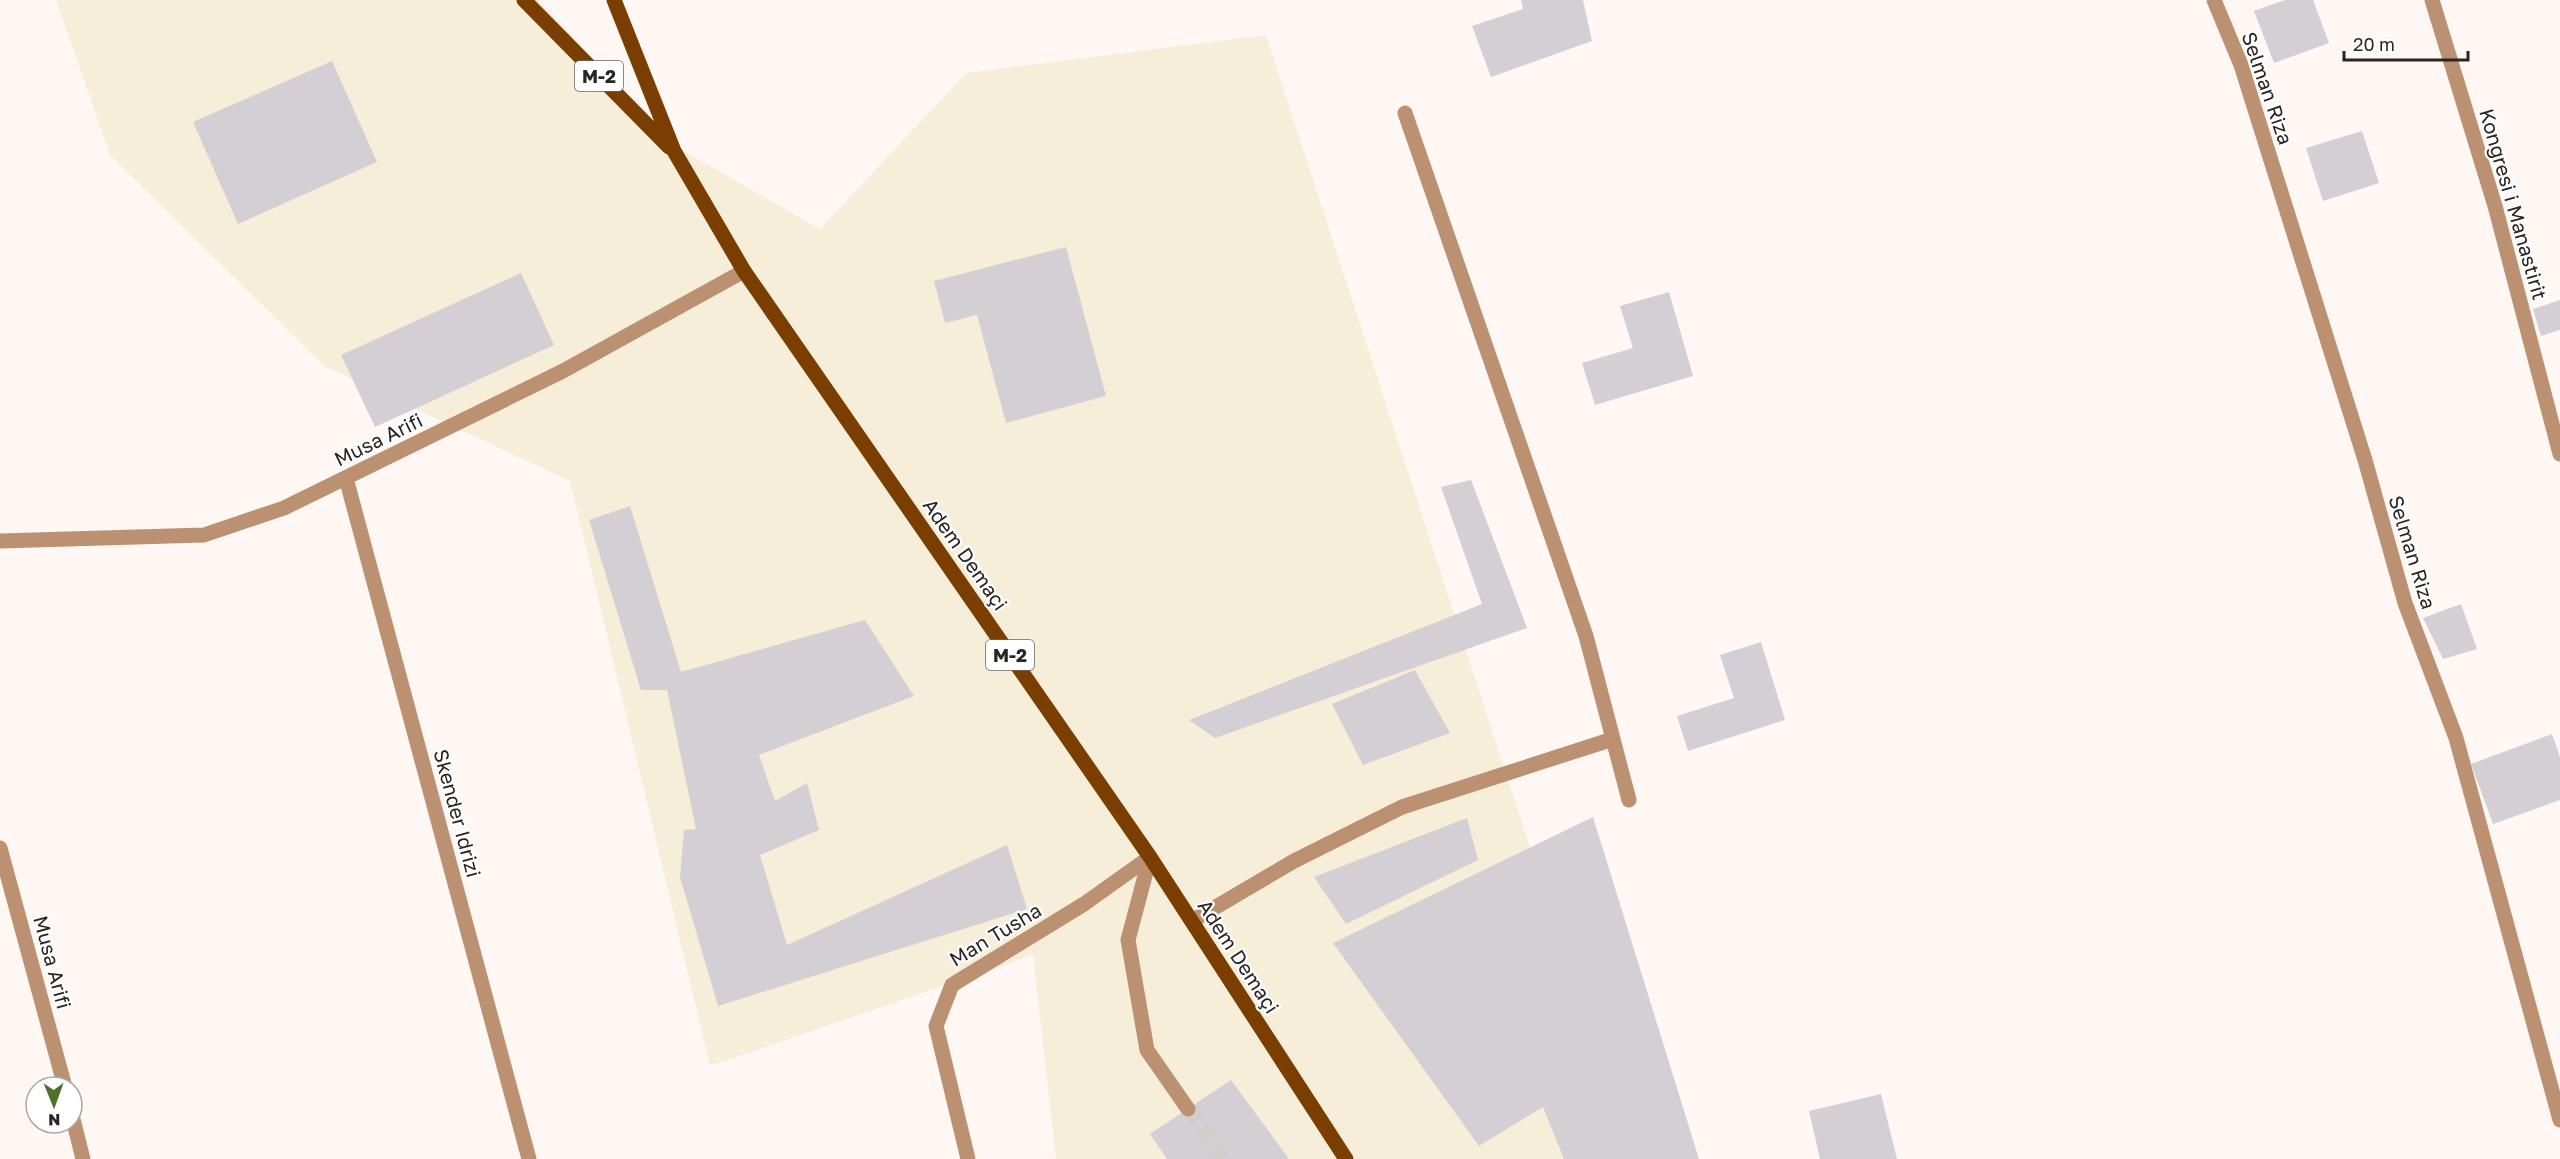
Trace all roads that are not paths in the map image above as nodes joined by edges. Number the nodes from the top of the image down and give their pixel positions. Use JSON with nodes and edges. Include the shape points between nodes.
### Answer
{"nodes":[{"id":1,"x":524,"y":0,"type":"edge"},
{"id":2,"x":614,"y":0,"type":"edge"},
{"id":3,"x":2214,"y":0,"type":"edge"},
{"id":4,"x":2432,"y":0,"type":"edge"},
{"id":5,"x":1405,"y":113,"type":"dead end"},
{"id":6,"x":674,"y":151,"type":"junction"},
{"id":7,"x":744,"y":271,"type":"junction"},
{"id":8,"x":2560,"y":454,"type":"edge"},
{"id":9,"x":346,"y":478,"type":"junction"},
{"id":10,"x":0,"y":541,"type":"edge"},
{"id":11,"x":1613,"y":740,"type":"junction"},
{"id":12,"x":1629,"y":800,"type":"dead end"},
{"id":13,"x":0,"y":848,"type":"edge"},
{"id":14,"x":1150,"y":858,"type":"junction"},
{"id":15,"x":1192,"y":921,"type":"junction"},
{"id":16,"x":62,"y":1075,"type":"edge"},
{"id":17,"x":1188,"y":1109,"type":"tunnel mouth"},
{"id":18,"x":2560,"y":1120,"type":"edge"},
{"id":19,"x":77,"y":1135,"type":"edge"},
{"id":20,"x":83,"y":1159,"type":"edge"},
{"id":21,"x":529,"y":1159,"type":"edge"},
{"id":22,"x":968,"y":1159,"type":"edge"},
{"id":23,"x":1346,"y":1159,"type":"edge"}],
"edges":[{"from":1,"to":6,"type":"main road","name":"Adem Demaçi","number":"M-2"},
{"from":2,"to":6,"type":"main road","name":"Adem Demaçi","number":"M-2"},
{"from":3,"to":18,"type":"street","name":"Selman Riza","via":[[2241,65],[2365,460],[2405,603],[2456,738]]},
{"from":4,"to":8,"type":"street","name":"Kongresi i Manastirit","via":[[2495,206]]},
{"from":5,"to":11,"type":"street","via":[[1586,636]]},
{"from":6,"to":7,"type":"main road","name":"Adem Demaçi","number":"M-2"},
{"from":7,"to":9,"type":"street","name":"Musa Arifi","via":[[563,371]]},
{"from":7,"to":14,"type":"main road","name":"Adem Demaçi","number":"M-2"},
{"from":9,"to":10,"type":"street","name":"Musa Arifi","via":[[284,508],[204,535]]},
{"from":9,"to":21,"type":"street","name":"Skender Idrizi"},
{"from":11,"to":12,"type":"street"},
{"from":11,"to":15,"type":"street","via":[[1402,807],[1294,861]]},
{"from":13,"to":16,"type":"street","name":"Musa Arifi"},
{"from":14,"to":15,"type":"main road","name":"Adem Demaçi","number":"M-2"},
{"from":14,"to":17,"type":"street","via":[[1128,940],[1147,1050]]},
{"from":14,"to":22,"type":"street","name":"Man Tusha","via":[[1084,904],[952,985],[936,1026]]},
{"from":15,"to":23,"type":"main road","name":"Adem Demaçi","number":"M-2"},
{"from":19,"to":20,"type":"street"}]}
